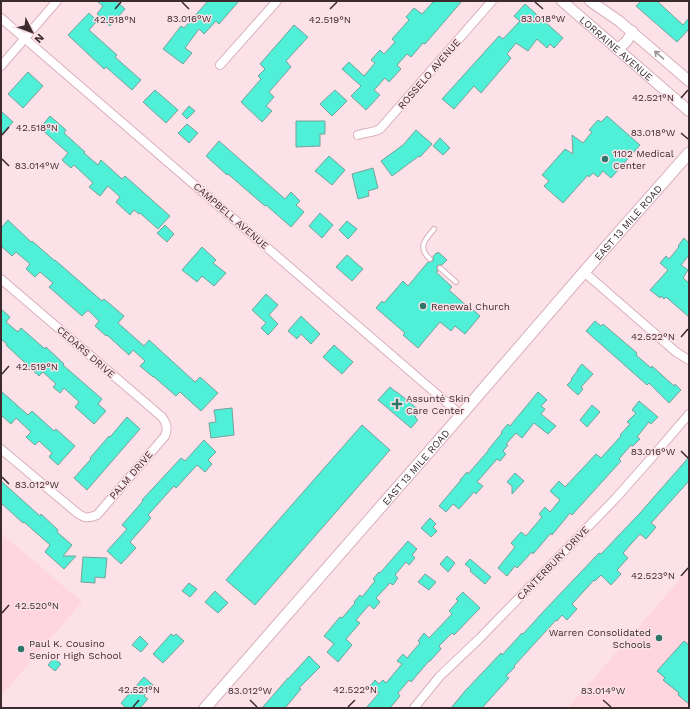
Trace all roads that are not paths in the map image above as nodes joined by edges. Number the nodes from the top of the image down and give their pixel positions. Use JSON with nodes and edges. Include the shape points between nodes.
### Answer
{"nodes":[{"id":1,"x":57,"y":1,"type":"edge"},
{"id":2,"x":277,"y":1,"type":"edge"},
{"id":3,"x":492,"y":1,"type":"edge"},
{"id":4,"x":562,"y":1,"type":"edge"},
{"id":5,"x":590,"y":1,"type":"edge"},
{"id":6,"x":1,"y":18,"type":"edge"},
{"id":7,"x":632,"y":31,"type":"junction"},
{"id":8,"x":25,"y":38,"type":"junction"},
{"id":9,"x":617,"y":49,"type":"junction"},
{"id":10,"x":220,"y":65,"type":"dead end"},
{"id":11,"x":1,"y":66,"type":"edge"},
{"id":12,"x":689,"y":81,"type":"edge"},
{"id":13,"x":689,"y":111,"type":"edge"},
{"id":14,"x":358,"y":135,"type":"dead end"},
{"id":15,"x":689,"y":153,"type":"edge"},
{"id":16,"x":434,"y":229,"type":"dead end"},
{"id":17,"x":430,"y":259,"type":"dead end"},
{"id":18,"x":440,"y":268,"type":"dead end"},
{"id":19,"x":584,"y":272,"type":"junction"},
{"id":20,"x":1,"y":279,"type":"edge"},
{"id":21,"x":456,"y":282,"type":"dead end"},
{"id":22,"x":689,"y":360,"type":"edge"},
{"id":23,"x":689,"y":414,"type":"edge"},
{"id":24,"x":461,"y":415,"type":"junction"},
{"id":25,"x":167,"y":426,"type":"joint"},
{"id":26,"x":1,"y":448,"type":"edge"},
{"id":27,"x":205,"y":708,"type":"edge"},
{"id":28,"x":414,"y":708,"type":"edge"}],
"edges":[{"from":1,"to":8,"type":"street"},
{"from":2,"to":10,"type":"street"},
{"from":3,"to":14,"type":"street","name":"ROSSELO AVENUE","via":[[380,129]]},
{"from":4,"to":9,"type":"street","name":"LORRAINE AVENUE"},
{"from":5,"to":7,"type":"street","name":"LORRAINE AVENUE"},
{"from":6,"to":8,"type":"street","name":"CAMPBELL AVENUE"},
{"from":7,"to":9,"type":"street","via":[[627,42]]},
{"from":12,"to":7,"type":"street","name":"LORRAINE AVENUE","one_way":true},
{"from":8,"to":11,"type":"street"},
{"from":8,"to":24,"type":"street","name":"CAMPBELL AVENUE"},
{"from":9,"to":13,"type":"street","name":"LORRAINE AVENUE"},
{"from":15,"to":19,"type":"main road","name":"EAST 13 MILE ROAD"},
{"from":16,"to":17,"type":"lane","via":[[423,244],[424,253]]},
{"from":18,"to":21,"type":"lane"},
{"from":19,"to":22,"type":"street","via":[[676,352]]},
{"from":19,"to":24,"type":"main road","name":"EAST 13 MILE ROAD"},
{"from":20,"to":25,"type":"street","name":"CEDARS DRIVE","via":[[162,417]]},
{"from":23,"to":28,"type":"street","name":"CANTERBURY DRIVE","via":[[616,498],[440,676]]},
{"from":24,"to":27,"type":"main road","name":"EAST 13 MILE ROAD"},
{"from":25,"to":26,"type":"street","name":"PALM DRIVE","via":[[164,436],[97,514],[89,518],[76,512]]}]}
